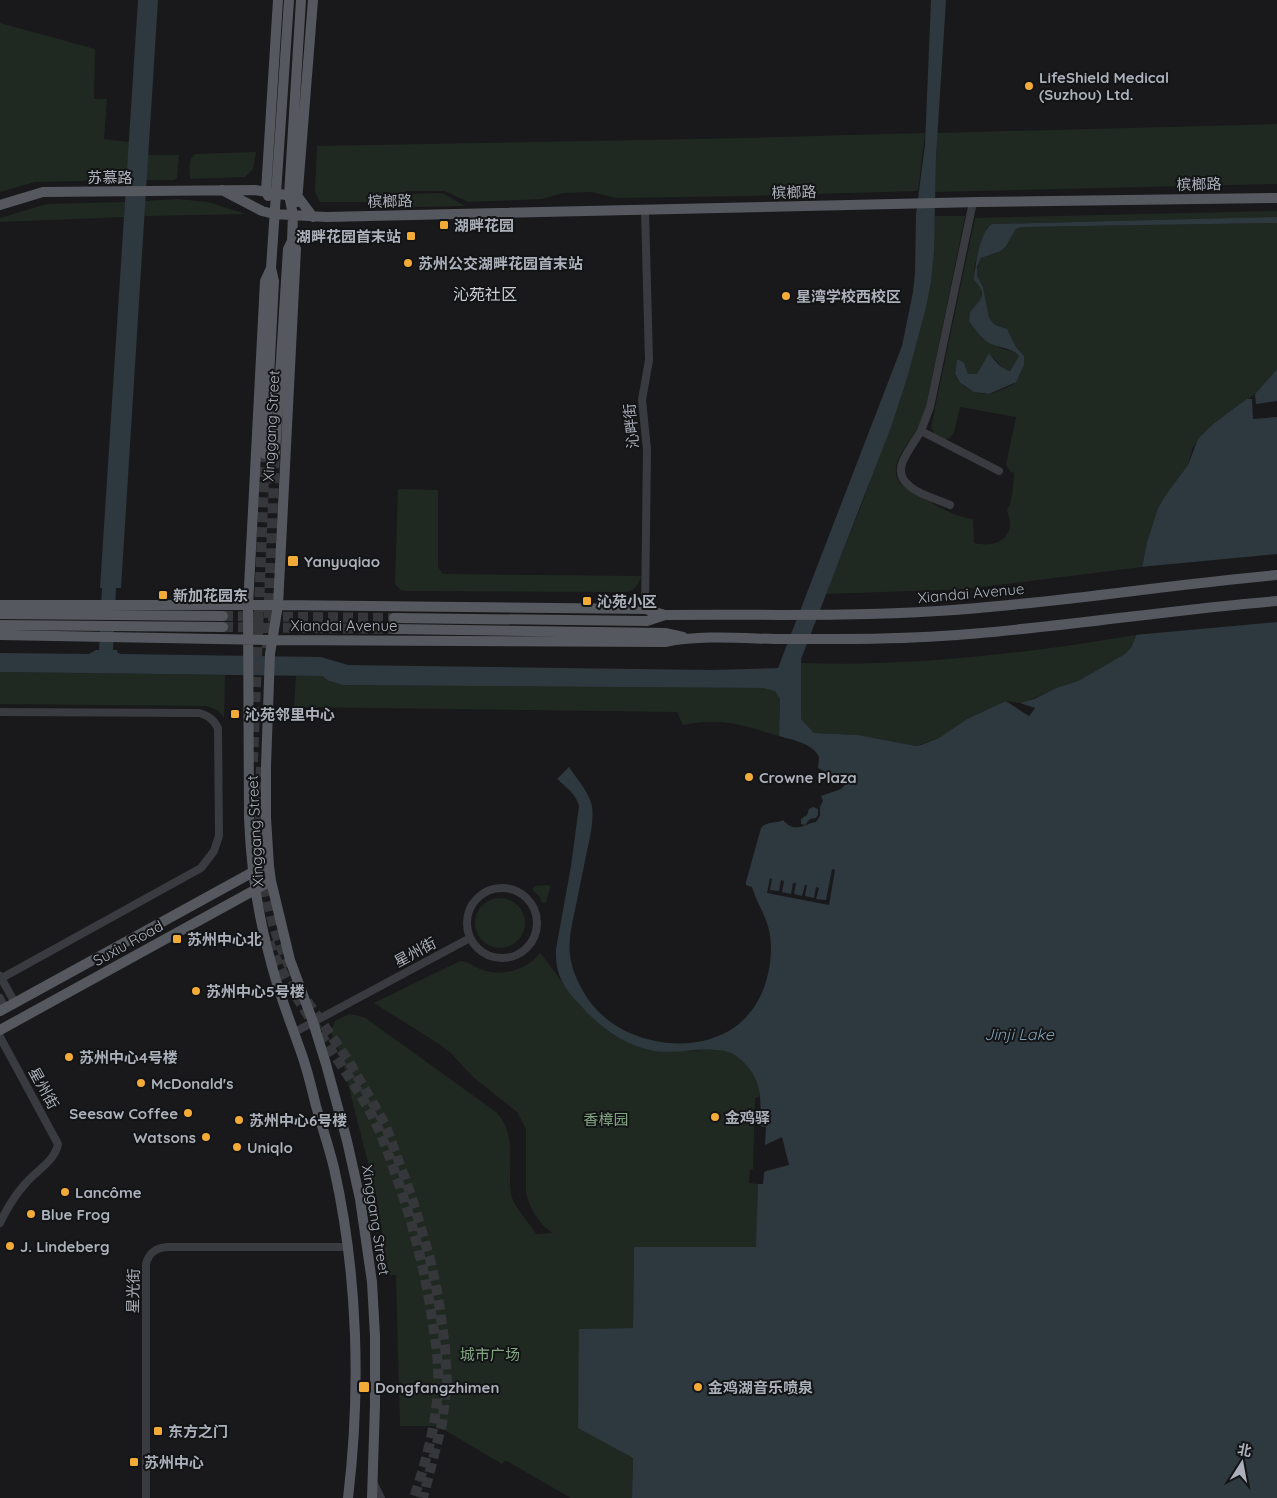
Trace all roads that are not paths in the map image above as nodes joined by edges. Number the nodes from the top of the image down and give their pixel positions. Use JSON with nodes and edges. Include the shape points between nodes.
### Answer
{"nodes":[{"id":1,"x":278,"y":0,"type":"edge"},
{"id":2,"x":289,"y":0,"type":"edge"},
{"id":3,"x":301,"y":0,"type":"edge"},
{"id":4,"x":313,"y":0,"type":"edge"},
{"id":5,"x":222,"y":190,"type":"junction"},
{"id":6,"x":271,"y":192,"type":"junction"},
{"id":7,"x":294,"y":196,"type":"junction"},
{"id":8,"x":1277,"y":198,"type":"edge"},
{"id":9,"x":973,"y":202,"type":"junction"},
{"id":10,"x":0,"y":205,"type":"edge"},
{"id":11,"x":645,"y":210,"type":"junction"},
{"id":12,"x":274,"y":214,"type":"junction"},
{"id":13,"x":293,"y":215,"type":"junction"},
{"id":14,"x":313,"y":217,"type":"junction"},
{"id":15,"x":292,"y":241,"type":"junction"},
{"id":16,"x":270,"y":268,"type":"junction"},
{"id":17,"x":921,"y":431,"type":"junction"},
{"id":18,"x":999,"y":471,"type":"dead end"},
{"id":19,"x":950,"y":505,"type":"dead end"},
{"id":20,"x":1277,"y":575,"type":"edge"},
{"id":21,"x":1277,"y":600,"type":"edge"},
{"id":22,"x":0,"y":605,"type":"edge"},
{"id":23,"x":278,"y":605,"type":"junction"},
{"id":24,"x":248,"y":606,"type":"junction"},
{"id":25,"x":646,"y":609,"type":"junction"},
{"id":26,"x":0,"y":614,"type":"edge"},
{"id":27,"x":665,"y":615,"type":"junction"},
{"id":28,"x":223,"y":616,"type":"tunnel mouth"},
{"id":29,"x":394,"y":618,"type":"tunnel mouth"},
{"id":30,"x":0,"y":625,"type":"edge"},
{"id":31,"x":223,"y":627,"type":"tunnel mouth"},
{"id":32,"x":394,"y":629,"type":"tunnel mouth"},
{"id":33,"x":0,"y":635,"type":"edge"},
{"id":34,"x":688,"y":638,"type":"junction"},
{"id":35,"x":247,"y":639,"type":"junction"},
{"id":36,"x":272,"y":640,"type":"junction"},
{"id":37,"x":0,"y":712,"type":"edge"},
{"id":38,"x":269,"y":866,"type":"junction"},
{"id":39,"x":253,"y":872,"type":"junction"},
{"id":40,"x":270,"y":881,"type":"junction"},
{"id":41,"x":256,"y":890,"type":"junction"},
{"id":42,"x":470,"y":938,"type":"junction"},
{"id":43,"x":0,"y":977,"type":"edge"},
{"id":44,"x":15,"y":1002,"type":"junction"},
{"id":45,"x":2,"y":1006,"type":"edge"},
{"id":46,"x":313,"y":1022,"type":"junction"},
{"id":47,"x":0,"y":1030,"type":"edge"},
{"id":48,"x":293,"y":1032,"type":"junction"},
{"id":49,"x":0,"y":1037,"type":"edge"},
{"id":50,"x":0,"y":1222,"type":"edge"},
{"id":51,"x":347,"y":1247,"type":"junction"},
{"id":52,"x":373,"y":1482,"type":"junction"},
{"id":53,"x":146,"y":1498,"type":"edge"},
{"id":54,"x":348,"y":1498,"type":"edge"},
{"id":55,"x":372,"y":1498,"type":"edge"},
{"id":56,"x":381,"y":1498,"type":"edge"}],
"edges":[{"from":1,"to":6,"type":"main road"},
{"from":2,"to":6,"type":"main road"},
{"from":3,"to":7,"type":"main road"},
{"from":4,"to":7,"type":"main road"},
{"from":5,"to":6,"type":"main road","name":"苏慕路"},
{"from":5,"to":10,"type":"main road","name":"苏慕路","via":[[43,192]]},
{"from":5,"to":12,"type":"main road","name":"苏慕路"},
{"from":6,"to":7,"type":"main road","name":"苏慕路"},
{"from":6,"to":12,"type":"main road"},
{"from":7,"to":13,"type":"main road","name":"Xinggang Street"},
{"from":7,"to":14,"type":"main road"},
{"from":8,"to":9,"type":"main road","name":"槟榔路"},
{"from":9,"to":11,"type":"main road","name":"槟榔路"},
{"from":9,"to":17,"type":"street","via":[[930,407]]},
{"from":11,"to":14,"type":"main road","name":"槟榔路"},
{"from":11,"to":25,"type":"street","name":"沁畔街","via":[[649,360],[642,400],[648,450]]},
{"from":12,"to":13,"type":"main road","name":"苏慕路"},
{"from":12,"to":16,"type":"main road","name":"Xinggang Street"},
{"from":13,"to":14,"type":"main road","name":"苏慕路"},
{"from":13,"to":15,"type":"main road","name":"Xinggang Street"},
{"from":15,"to":16,"type":"main road","name":"Xinggang Street","via":[[288,249],[270,454],[274,281]]},
{"from":15,"to":23,"type":"main road","name":"Xinggang Street","via":[[296,249]]},
{"from":16,"to":24,"type":"main road","name":"Xinggang Street","via":[[265,281]]},
{"from":17,"to":18,"type":"street"},
{"from":17,"to":19,"type":"street","via":[[902,462],[900,474],[914,489]]},
{"from":20,"to":27,"type":"main road","name":"Xiandai Avenue","via":[[939,611]]},
{"from":21,"to":34,"type":"main road","name":"Xiandai Avenue","via":[[941,636]]},
{"from":22,"to":24,"type":"main road","name":"Xiandai Avenue"},
{"from":23,"to":24,"type":"main road","name":"Xiandai Avenue"},
{"from":23,"to":25,"type":"main road","name":"Xiandai Avenue"},
{"from":23,"to":36,"type":"main road","name":"Xinggang Street"},
{"from":24,"to":35,"type":"main road","name":"Xinggang Street"},
{"from":25,"to":27,"type":"main road","name":"Xiandai Avenue"},
{"from":26,"to":28,"type":"main road"},
{"from":27,"to":29,"type":"main road","name":"Xiandai Avenue","via":[[647,621]]},
{"from":30,"to":31,"type":"main road"},
{"from":32,"to":34,"type":"main road","name":"Xiandai Avenue","via":[[665,633]]},
{"from":33,"to":35,"type":"main road","name":"Xiandai Avenue"},
{"from":34,"to":36,"type":"main road","name":"Xiandai Avenue","via":[[665,642]]},
{"from":35,"to":36,"type":"main road","name":"Xiandai Avenue"},
{"from":35,"to":39,"type":"main road","name":"Xinggang Street","via":[[249,818]]},
{"from":36,"to":38,"type":"main road","name":"Xinggang Street","via":[[266,795]]},
{"from":37,"to":43,"type":"street","via":[[199,713],[209,716],[218,728],[219,836],[214,851],[201,868]]},
{"from":38,"to":39,"type":"main road","name":"Suxiu Road"},
{"from":38,"to":40,"type":"main road","name":"Xinggang Street"},
{"from":39,"to":41,"type":"main road","name":"Xinggang Street"},
{"from":39,"to":44,"type":"main road","name":"Suxiu Road"},
{"from":40,"to":41,"type":"main road","name":"Suxiu Road"},
{"from":40,"to":46,"type":"main road","name":"Xinggang Street","via":[[290,960]]},
{"from":41,"to":47,"type":"main road","name":"Suxiu Road"},
{"from":41,"to":48,"type":"main road","name":"Xinggang Street","via":[[271,965]]},
{"from":42,"to":42,"type":"street","via":[[483,953],[497,958],[512,956],[526,948],[534,936],[537,927],[535,910],[524,896],[508,888],[483,892],[468,912],[466,926]]},
{"from":42,"to":46,"type":"street","name":"星州街"},
{"from":43,"to":44,"type":"street"},
{"from":44,"to":45,"type":"main road","name":"Suxiu Road"},
{"from":46,"to":48,"type":"street","name":"星州街"},
{"from":46,"to":52,"type":"main road","name":"Xinggang Street","via":[[347,1141],[360,1199],[372,1282],[375,1344]]},
{"from":48,"to":51,"type":"main road","name":"Xinggang Street","via":[[332,1162]]},
{"from":49,"to":50,"type":"street","name":"星州街","via":[[58,1144],[52,1157],[18,1192]]},
{"from":51,"to":53,"type":"street","name":"星光街","via":[[166,1247],[151,1253],[146,1264]]},
{"from":51,"to":54,"type":"main road","name":"Xinggang Street","via":[[355,1369]]},
{"from":52,"to":55,"type":"main road","name":"Xinggang Street"},
{"from":52,"to":56,"type":"street"}]}
